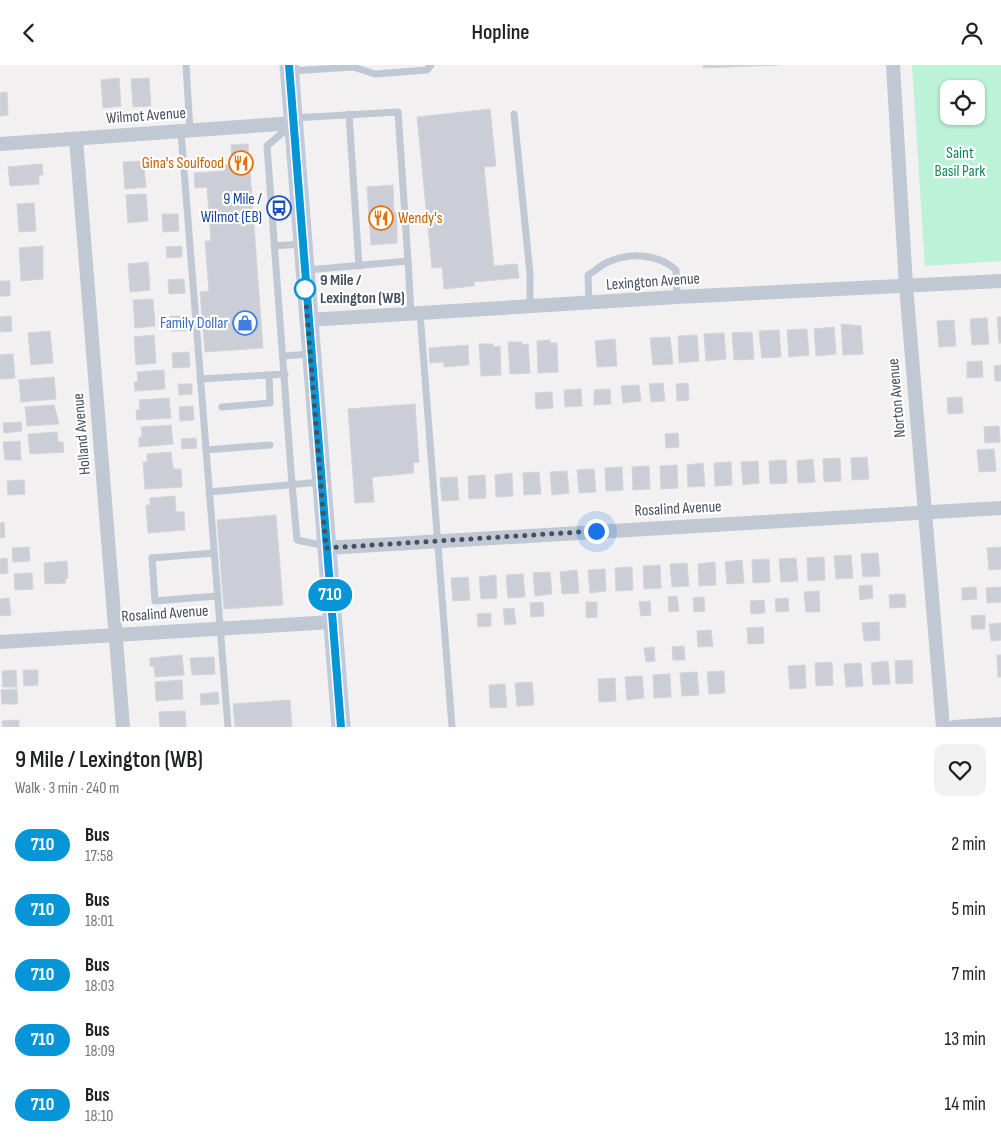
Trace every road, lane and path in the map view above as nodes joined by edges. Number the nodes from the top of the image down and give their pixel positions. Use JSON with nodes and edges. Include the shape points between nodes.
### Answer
{"nodes":[{"id":1,"x":186,"y":65,"type":"edge"},
{"id":2,"x":431,"y":65,"type":"edge"},
{"id":3,"x":893,"y":65,"type":"edge"},
{"id":4,"x":353,"y":66,"type":"edge"},
{"id":5,"x":289,"y":68,"type":"edge"},
{"id":6,"x":349,"y":114,"type":"junction"},
{"id":7,"x":514,"y":114,"type":"dead end"},
{"id":8,"x":294,"y":120,"type":"junction"},
{"id":9,"x":186,"y":131,"type":"junction"},
{"id":10,"x":76,"y":139,"type":"junction"},
{"id":11,"x":0,"y":144,"type":"edge"},
{"id":12,"x":302,"y":244,"type":"junction"},
{"id":13,"x":274,"y":246,"type":"junction"},
{"id":14,"x":408,"y":261,"type":"junction"},
{"id":15,"x":359,"y":266,"type":"junction"},
{"id":16,"x":304,"y":270,"type":"junction"},
{"id":17,"x":1001,"y":281,"type":"edge"},
{"id":18,"x":906,"y":286,"type":"junction"},
{"id":19,"x":678,"y":297,"type":"junction"},
{"id":20,"x":589,"y":303,"type":"junction"},
{"id":21,"x":530,"y":307,"type":"junction"},
{"id":22,"x":416,"y":313,"type":"junction"},
{"id":23,"x":308,"y":320,"type":"junction"},
{"id":24,"x":310,"y":354,"type":"junction"},
{"id":25,"x":283,"y":356,"type":"junction"},
{"id":26,"x":284,"y":374,"type":"junction"},
{"id":27,"x":269,"y":375,"type":"junction"},
{"id":28,"x":200,"y":379,"type":"junction"},
{"id":29,"x":222,"y":407,"type":"dead end"},
{"id":30,"x":270,"y":445,"type":"dead end"},
{"id":31,"x":206,"y":450,"type":"junction"},
{"id":32,"x":321,"y":482,"type":"junction"},
{"id":33,"x":292,"y":484,"type":"junction"},
{"id":34,"x":209,"y":493,"type":"junction"},
{"id":35,"x":1001,"y":508,"type":"edge"},
{"id":36,"x":924,"y":513,"type":"junction"},
{"id":37,"x":437,"y":540,"type":"junction"},
{"id":38,"x":326,"y":547,"type":"junction"},
{"id":39,"x":214,"y":553,"type":"junction"},
{"id":40,"x":217,"y":596,"type":"junction"},
{"id":41,"x":332,"y":622,"type":"junction"},
{"id":42,"x":220,"y":628,"type":"junction"},
{"id":43,"x":116,"y":635,"type":"junction"},
{"id":44,"x":0,"y":642,"type":"edge"},
{"id":45,"x":1001,"y":724,"type":"edge"},
{"id":46,"x":123,"y":727,"type":"edge"},
{"id":47,"x":228,"y":727,"type":"edge"},
{"id":48,"x":341,"y":727,"type":"edge"},
{"id":49,"x":452,"y":727,"type":"edge"},
{"id":50,"x":943,"y":727,"type":"edge"},
{"id":51,"x":954,"y":727,"type":"edge"}],
"edges":[{"from":1,"to":9,"type":"lane"},
{"from":2,"to":4,"type":"lane","via":[[427,70],[375,74]]},
{"from":3,"to":18,"type":"street","name":"Norton Avenue"},
{"from":4,"to":5,"type":"lane"},
{"from":5,"to":8,"type":"main road"},
{"from":6,"to":8,"type":"lane"},
{"from":6,"to":14,"type":"lane","via":[[398,112]]},
{"from":6,"to":15,"type":"lane"},
{"from":7,"to":21,"type":"lane","via":[[530,274]]},
{"from":8,"to":9,"type":"street","name":"Wilmot Avenue"},
{"from":8,"to":12,"type":"main road"},
{"from":8,"to":13,"type":"lane","via":[[267,146]]},
{"from":9,"to":10,"type":"street","name":"Wilmot Avenue"},
{"from":9,"to":28,"type":"lane"},
{"from":10,"to":11,"type":"street","name":"Wilmot Avenue"},
{"from":10,"to":43,"type":"street","name":"Holland Avenue"},
{"from":12,"to":13,"type":"lane"},
{"from":12,"to":16,"type":"main road"},
{"from":13,"to":25,"type":"lane"},
{"from":14,"to":15,"type":"lane"},
{"from":14,"to":22,"type":"lane"},
{"from":15,"to":16,"type":"lane"},
{"from":16,"to":23,"type":"main road"},
{"from":17,"to":18,"type":"street","name":"Lexington Avenue"},
{"from":18,"to":19,"type":"street","name":"Lexington Avenue"},
{"from":18,"to":36,"type":"street","name":"Norton Avenue"},
{"from":19,"to":20,"type":"street","name":"Lexington Avenue"},
{"from":19,"to":20,"type":"lane","via":[[676,270],[665,260],[648,256],[609,262],[588,275]]},
{"from":20,"to":21,"type":"street","name":"Lexington Avenue"},
{"from":21,"to":22,"type":"street","name":"Lexington Avenue"},
{"from":22,"to":23,"type":"street","name":"Lexington Avenue"},
{"from":22,"to":37,"type":"lane"},
{"from":23,"to":24,"type":"main road"},
{"from":24,"to":25,"type":"lane"},
{"from":24,"to":32,"type":"main road"},
{"from":25,"to":26,"type":"lane"},
{"from":26,"to":27,"type":"lane"},
{"from":26,"to":33,"type":"lane"},
{"from":27,"to":28,"type":"lane"},
{"from":27,"to":29,"type":"lane","via":[[270,403]]},
{"from":28,"to":31,"type":"lane"},
{"from":30,"to":31,"type":"lane"},
{"from":31,"to":34,"type":"lane"},
{"from":32,"to":33,"type":"lane"},
{"from":32,"to":38,"type":"main road"},
{"from":33,"to":34,"type":"lane"},
{"from":33,"to":38,"type":"lane","via":[[297,540]]},
{"from":34,"to":39,"type":"lane"},
{"from":35,"to":36,"type":"street","name":"Rosalind Avenue"},
{"from":36,"to":37,"type":"street","name":"Rosalind Avenue"},
{"from":36,"to":50,"type":"street","name":"Norton Avenue"},
{"from":37,"to":38,"type":"street","name":"Rosalind Avenue"},
{"from":37,"to":49,"type":"lane"},
{"from":38,"to":41,"type":"main road"},
{"from":39,"to":40,"type":"lane"},
{"from":39,"to":40,"type":"lane","via":[[152,558],[155,601]]},
{"from":40,"to":42,"type":"lane"},
{"from":41,"to":42,"type":"street","name":"Rosalind Avenue"},
{"from":41,"to":48,"type":"main road"},
{"from":42,"to":43,"type":"street","name":"Rosalind Avenue"},
{"from":42,"to":47,"type":"lane"},
{"from":43,"to":44,"type":"street","name":"Rosalind Avenue"},
{"from":43,"to":46,"type":"street","name":"Holland Avenue"},
{"from":45,"to":51,"type":"street"}]}
